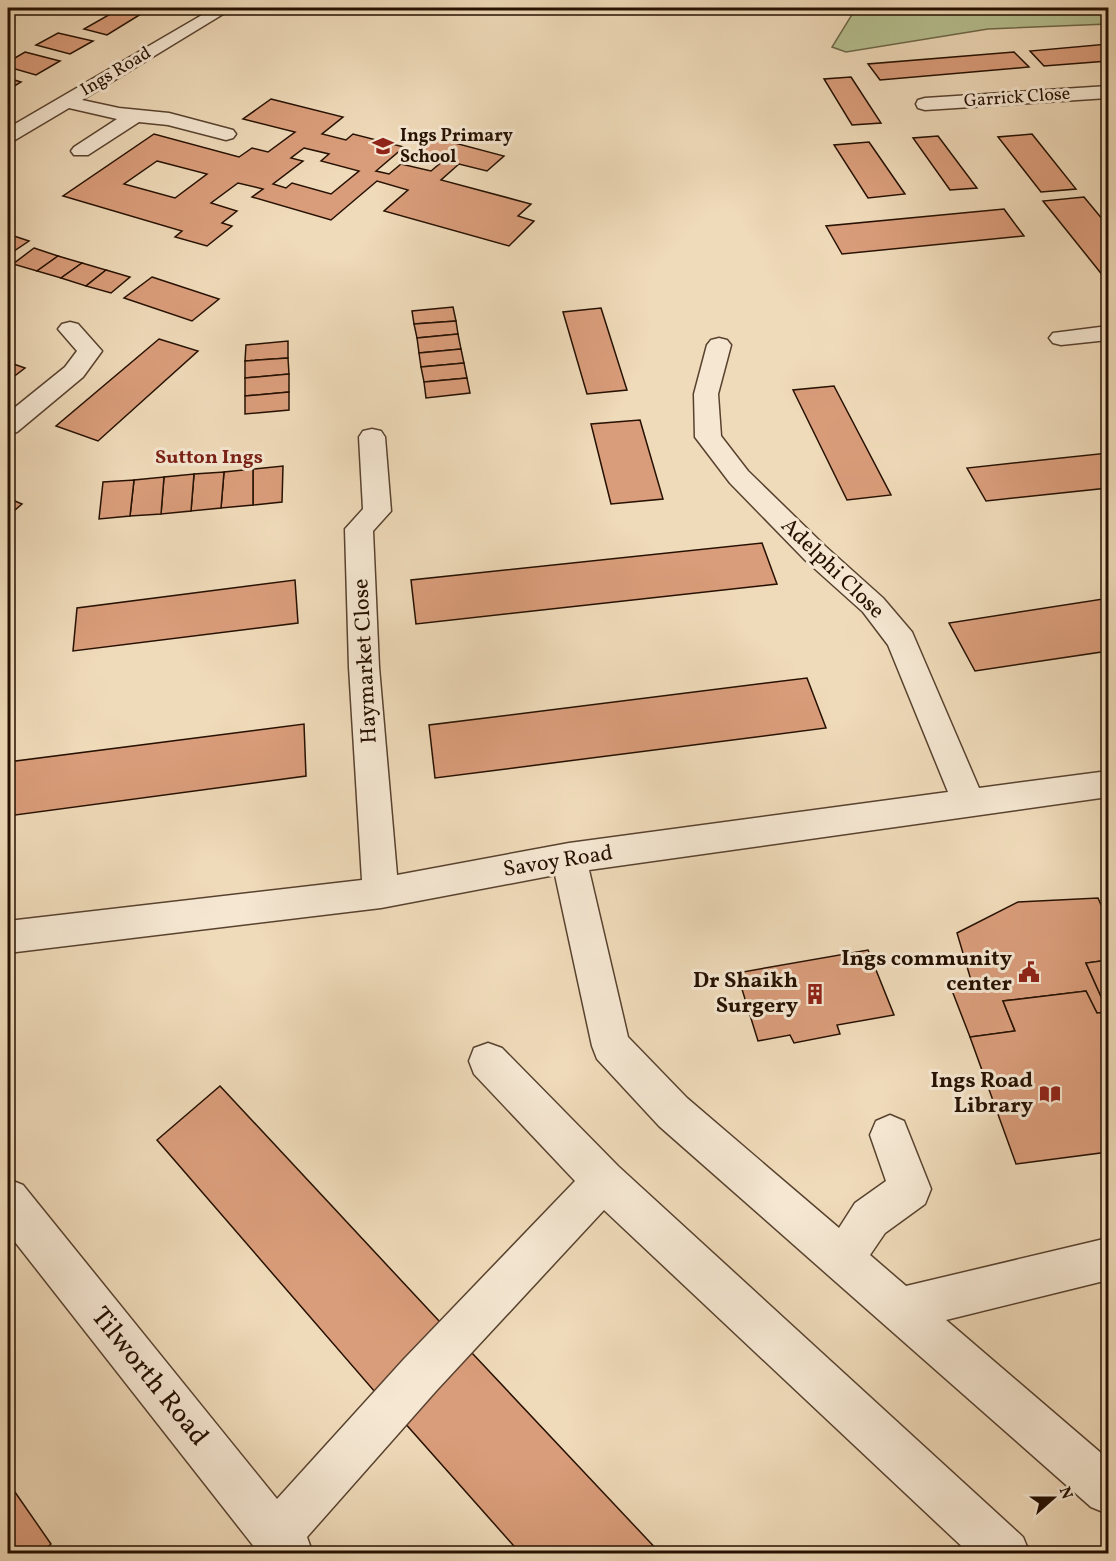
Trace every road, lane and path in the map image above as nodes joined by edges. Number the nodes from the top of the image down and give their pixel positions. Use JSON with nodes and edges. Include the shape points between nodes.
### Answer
{"nodes":[{"id":1,"x":225,"y":8,"type":"edge"},
{"id":2,"x":1108,"y":92,"type":"edge"},
{"id":3,"x":66,"y":102,"type":"junction"},
{"id":4,"x":925,"y":104,"type":"dead end"},
{"id":5,"x":135,"y":116,"type":"junction"},
{"id":6,"x":8,"y":119,"type":"edge"},
{"id":7,"x":28,"y":124,"type":"junction"},
{"id":8,"x":226,"y":134,"type":"dead end"},
{"id":9,"x":8,"y":136,"type":"edge"},
{"id":10,"x":81,"y":151,"type":"dead end"},
{"id":11,"x":70,"y":329,"type":"dead end"},
{"id":12,"x":1108,"y":333,"type":"edge"},
{"id":13,"x":1060,"y":338,"type":"dead end"},
{"id":14,"x":720,"y":345,"type":"dead end"},
{"id":15,"x":8,"y":426,"type":"edge"},
{"id":16,"x":372,"y":437,"type":"dead end"},
{"id":17,"x":1102,"y":785,"type":"edge"},
{"id":18,"x":969,"y":803,"type":"junction"},
{"id":19,"x":569,"y":858,"type":"junction"},
{"id":20,"x":381,"y":893,"type":"junction"},
{"id":21,"x":8,"y":936,"type":"edge"},
{"id":22,"x":488,"y":1061,"type":"dead end"},
{"id":23,"x":890,"y":1135,"type":"dead end"},
{"id":24,"x":603,"y":1181,"type":"junction"},
{"id":25,"x":8,"y":1200,"type":"edge"},
{"id":26,"x":843,"y":1259,"type":"junction"},
{"id":27,"x":1108,"y":1259,"type":"edge"},
{"id":28,"x":900,"y":1309,"type":"junction"},
{"id":29,"x":1108,"y":1490,"type":"edge"},
{"id":30,"x":283,"y":1545,"type":"edge"},
{"id":31,"x":1006,"y":1554,"type":"edge"}],
"edges":[{"from":1,"to":3,"type":"street","name":"Ings Road"},
{"from":2,"to":4,"type":"street","name":"Garrick Close"},
{"from":3,"to":5,"type":"street"},
{"from":3,"to":7,"type":"street","name":"Ings Road"},
{"from":5,"to":8,"type":"street","via":[[169,119]]},
{"from":5,"to":10,"type":"street"},
{"from":6,"to":7,"type":"street"},
{"from":7,"to":9,"type":"street","name":"Ings Road"},
{"from":11,"to":15,"type":"street","via":[[90,351],[74,372]]},
{"from":12,"to":13,"type":"street"},
{"from":14,"to":18,"type":"street","name":"Adelphi Close","via":[[706,394],[708,437],[739,477],[873,605],[902,640]]},
{"from":16,"to":20,"type":"street","name":"Haymarket Close","via":[[377,511],[359,529],[364,667]]},
{"from":17,"to":18,"type":"street","name":"Savoy Road"},
{"from":18,"to":19,"type":"street","name":"Savoy Road"},
{"from":19,"to":20,"type":"street","name":"Savoy Road"},
{"from":19,"to":26,"type":"street","via":[[611,1046],[674,1112]]},
{"from":20,"to":21,"type":"street","name":"Savoy Road"},
{"from":22,"to":24,"type":"street"},
{"from":23,"to":26,"type":"street","via":[[910,1189],[870,1218]]},
{"from":24,"to":30,"type":"street","via":[[420,1375]]},
{"from":24,"to":31,"type":"street"},
{"from":25,"to":30,"type":"street","name":"Tilworth Road"},
{"from":26,"to":28,"type":"street"},
{"from":27,"to":28,"type":"street"},
{"from":28,"to":29,"type":"street"}]}
